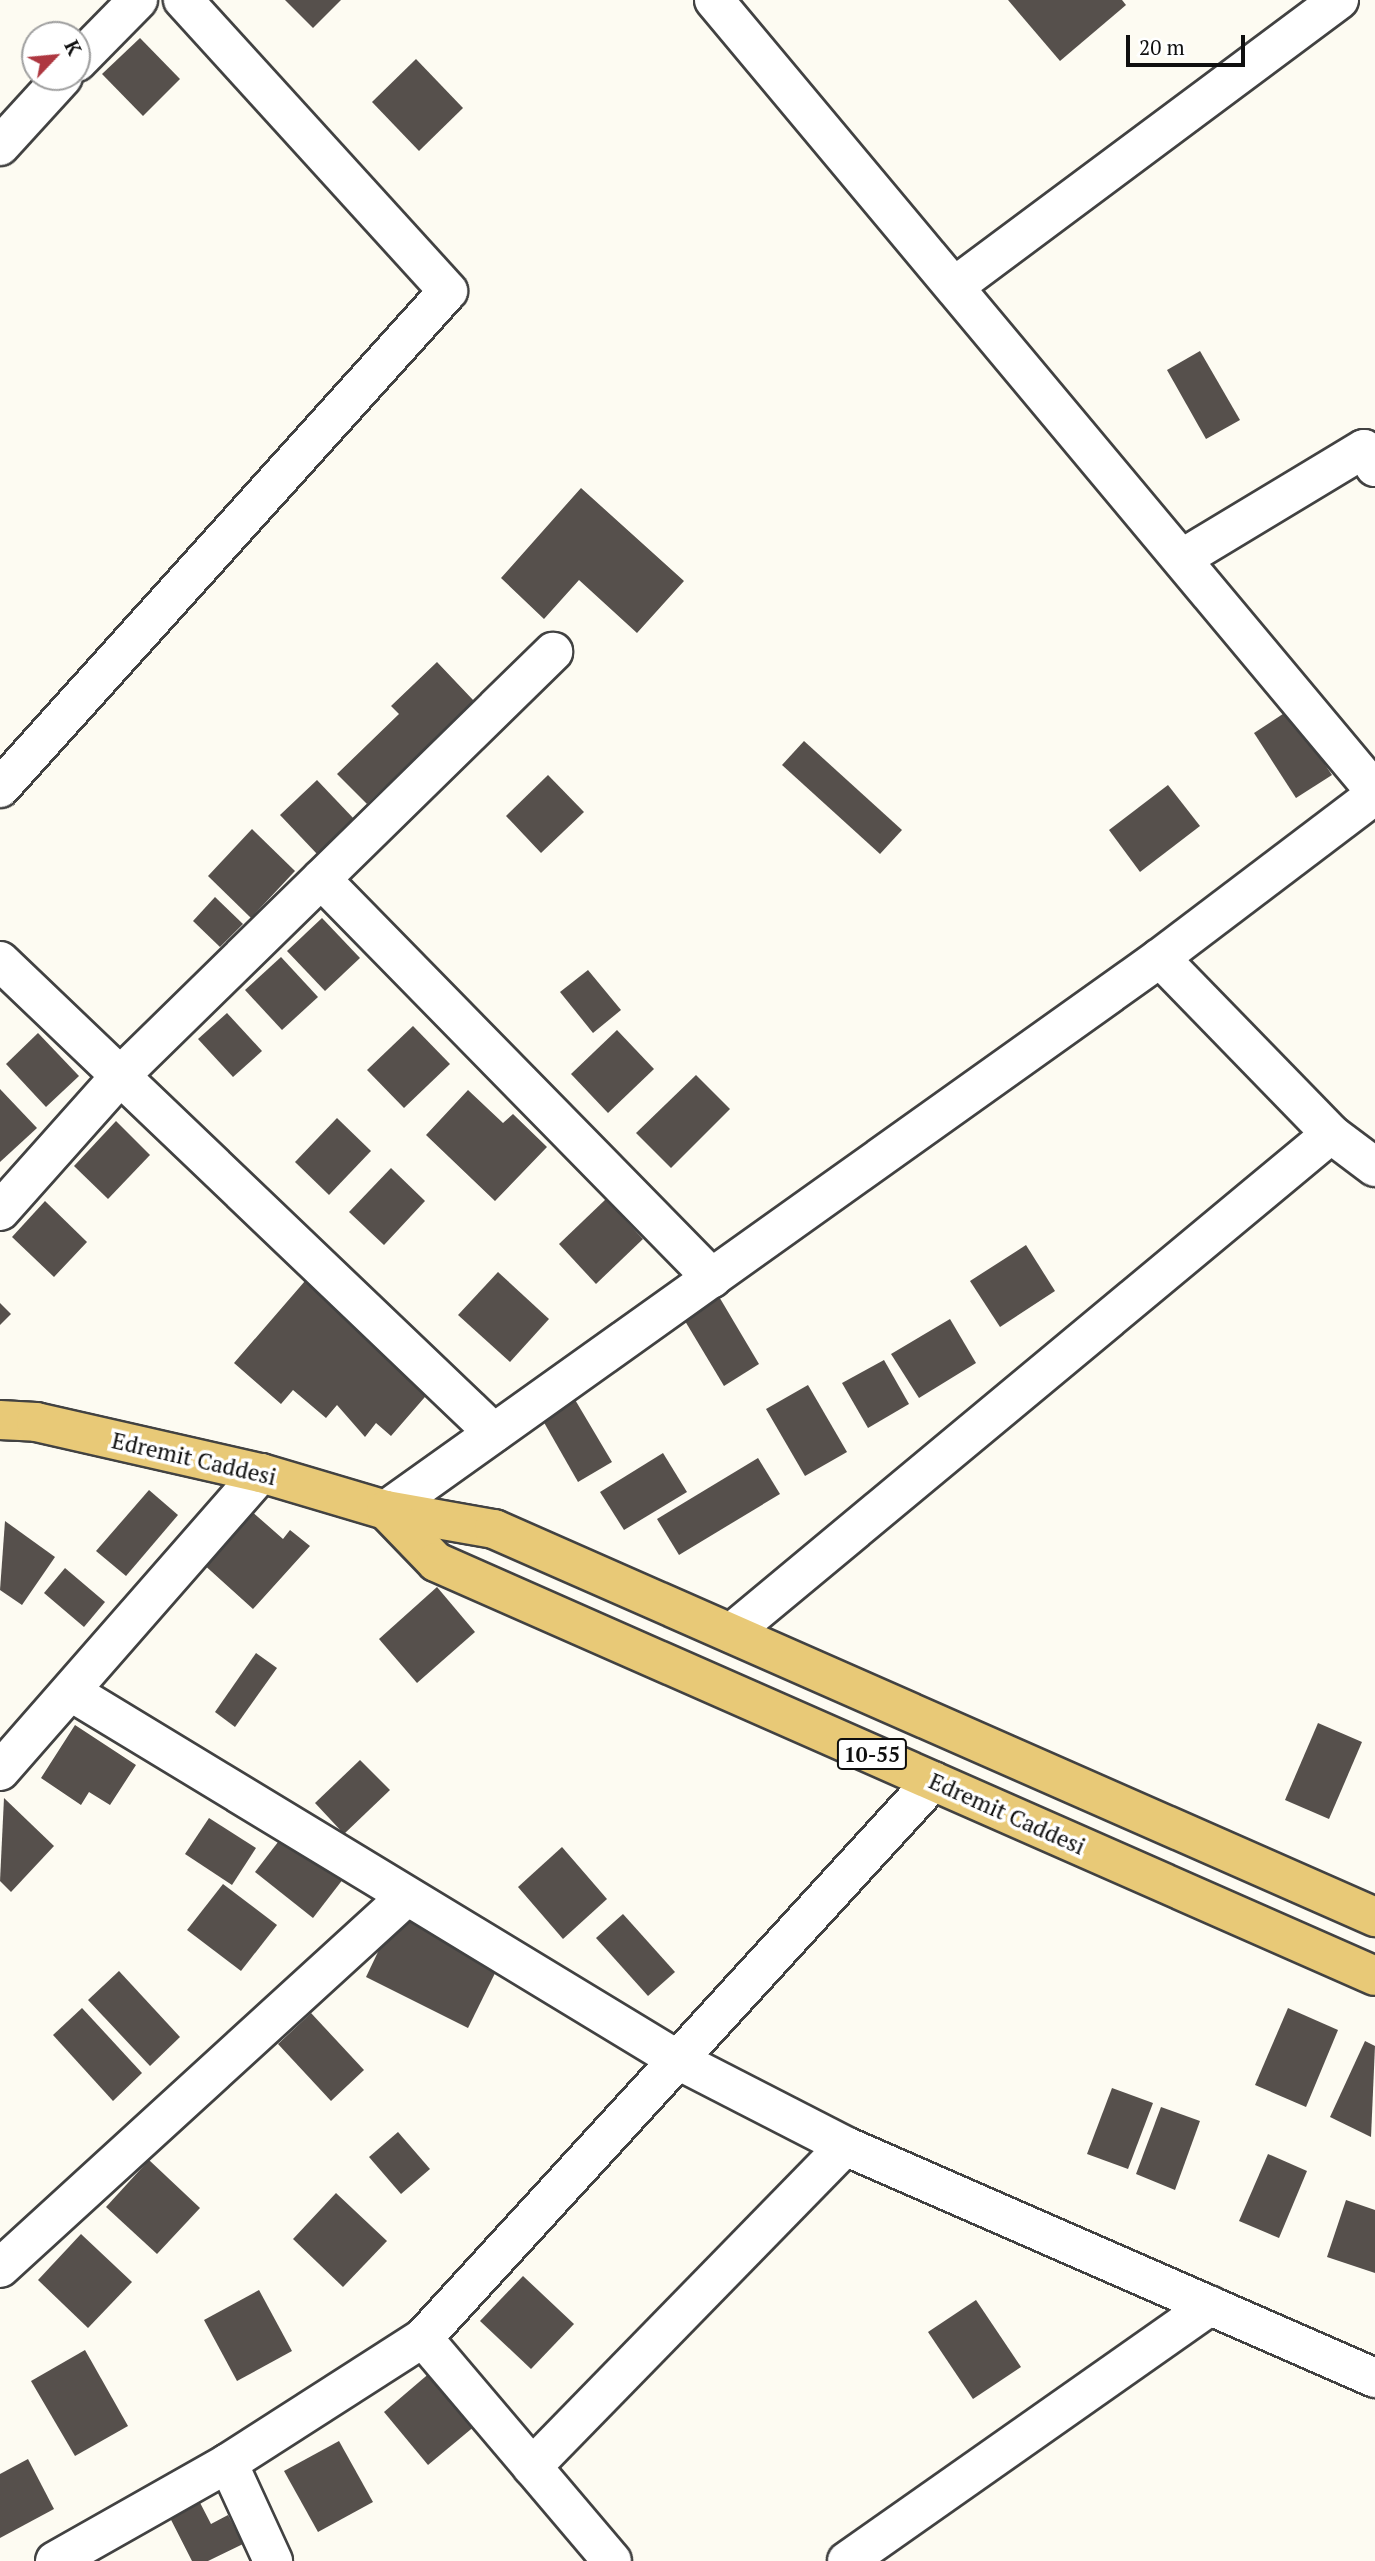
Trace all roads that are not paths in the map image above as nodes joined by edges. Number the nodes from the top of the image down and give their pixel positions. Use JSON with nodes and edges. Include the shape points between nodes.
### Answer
{"nodes":[{"id":1,"x":138,"y":0,"type":"edge"},
{"id":2,"x":183,"y":0,"type":"edge"},
{"id":3,"x":714,"y":0,"type":"edge"},
{"id":4,"x":1339,"y":0,"type":"edge"},
{"id":5,"x":91,"y":48,"type":"edge"},
{"id":6,"x":50,"y":91,"type":"edge"},
{"id":7,"x":0,"y":146,"type":"edge"},
{"id":8,"x":955,"y":286,"type":"junction"},
{"id":9,"x":1375,"y":467,"type":"edge"},
{"id":10,"x":1183,"y":558,"type":"junction"},
{"id":11,"x":553,"y":652,"type":"dead end"},
{"id":12,"x":0,"y":788,"type":"edge"},
{"id":13,"x":1375,"y":793,"type":"edge"},
{"id":14,"x":321,"y":879,"type":"junction"},
{"id":15,"x":1160,"y":958,"type":"junction"},
{"id":16,"x":0,"y":961,"type":"edge"},
{"id":17,"x":121,"y":1075,"type":"junction"},
{"id":18,"x":1331,"y":1134,"type":"junction"},
{"id":19,"x":1375,"y":1167,"type":"edge"},
{"id":20,"x":0,"y":1211,"type":"edge"},
{"id":21,"x":712,"y":1278,"type":"junction"},
{"id":22,"x":0,"y":1420,"type":"edge"},
{"id":23,"x":494,"y":1433,"type":"junction"},
{"id":24,"x":261,"y":1473,"type":"junction"},
{"id":25,"x":386,"y":1510,"type":"junction"},
{"id":26,"x":732,"y":1633,"type":"junction"},
{"id":27,"x":73,"y":1693,"type":"junction"},
{"id":28,"x":0,"y":1771,"type":"edge"},
{"id":29,"x":933,"y":1781,"type":"junction"},
{"id":30,"x":406,"y":1897,"type":"junction"},
{"id":31,"x":1375,"y":1917,"type":"edge"},
{"id":32,"x":1375,"y":1976,"type":"edge"},
{"id":33,"x":678,"y":2060,"type":"junction"},
{"id":34,"x":845,"y":2146,"type":"junction"},
{"id":35,"x":0,"y":2267,"type":"edge"},
{"id":36,"x":1210,"y":2306,"type":"junction"},
{"id":37,"x":423,"y":2338,"type":"junction"},
{"id":38,"x":1375,"y":2378,"type":"edge"},
{"id":39,"x":228,"y":2463,"type":"junction"},
{"id":40,"x":532,"y":2467,"type":"junction"},
{"id":41,"x":55,"y":2561,"type":"edge"},
{"id":42,"x":273,"y":2561,"type":"edge"},
{"id":43,"x":612,"y":2561,"type":"edge"},
{"id":44,"x":847,"y":2561,"type":"edge"}],
"edges":[{"from":1,"to":5,"type":"street"},
{"from":2,"to":12,"type":"street","via":[[448,291]]},
{"from":3,"to":8,"type":"street"},
{"from":4,"to":8,"type":"street"},
{"from":6,"to":7,"type":"street"},
{"from":8,"to":10,"type":"street"},
{"from":9,"to":10,"type":"street","via":[[1364,449]]},
{"from":10,"to":13,"type":"street"},
{"from":11,"to":14,"type":"street"},
{"from":13,"to":15,"type":"street"},
{"from":14,"to":17,"type":"street"},
{"from":14,"to":21,"type":"street"},
{"from":15,"to":18,"type":"street"},
{"from":15,"to":21,"type":"street"},
{"from":16,"to":17,"type":"street"},
{"from":17,"to":20,"type":"street"},
{"from":17,"to":23,"type":"street"},
{"from":18,"to":19,"type":"street"},
{"from":18,"to":26,"type":"street"},
{"from":21,"to":23,"type":"street"},
{"from":22,"to":24,"type":"main road","name":"Edremit Caddesi","number":"10-55","via":[[36,1422]]},
{"from":23,"to":25,"type":"street"},
{"from":24,"to":25,"type":"main road","name":"Edremit Caddesi","number":"10-55"},
{"from":24,"to":27,"type":"street"},
{"from":25,"to":26,"type":"main road","name":"Edremit Caddesi","via":[[494,1529]]},
{"from":25,"to":29,"type":"main road","name":"Edremit Caddesi","number":"10-55","via":[[436,1562]]},
{"from":26,"to":31,"type":"main road","name":"Edremit Caddesi"},
{"from":27,"to":28,"type":"street"},
{"from":27,"to":30,"type":"street"},
{"from":29,"to":32,"type":"main road","name":"Edremit Caddesi","number":"10-55"},
{"from":29,"to":33,"type":"street"},
{"from":30,"to":33,"type":"street"},
{"from":30,"to":35,"type":"street"},
{"from":33,"to":34,"type":"street"},
{"from":33,"to":37,"type":"street"},
{"from":34,"to":36,"type":"street"},
{"from":34,"to":40,"type":"street"},
{"from":36,"to":38,"type":"street"},
{"from":36,"to":44,"type":"street"},
{"from":37,"to":39,"type":"street"},
{"from":37,"to":40,"type":"street"},
{"from":39,"to":41,"type":"street"},
{"from":39,"to":42,"type":"street"},
{"from":40,"to":43,"type":"street"}]}
